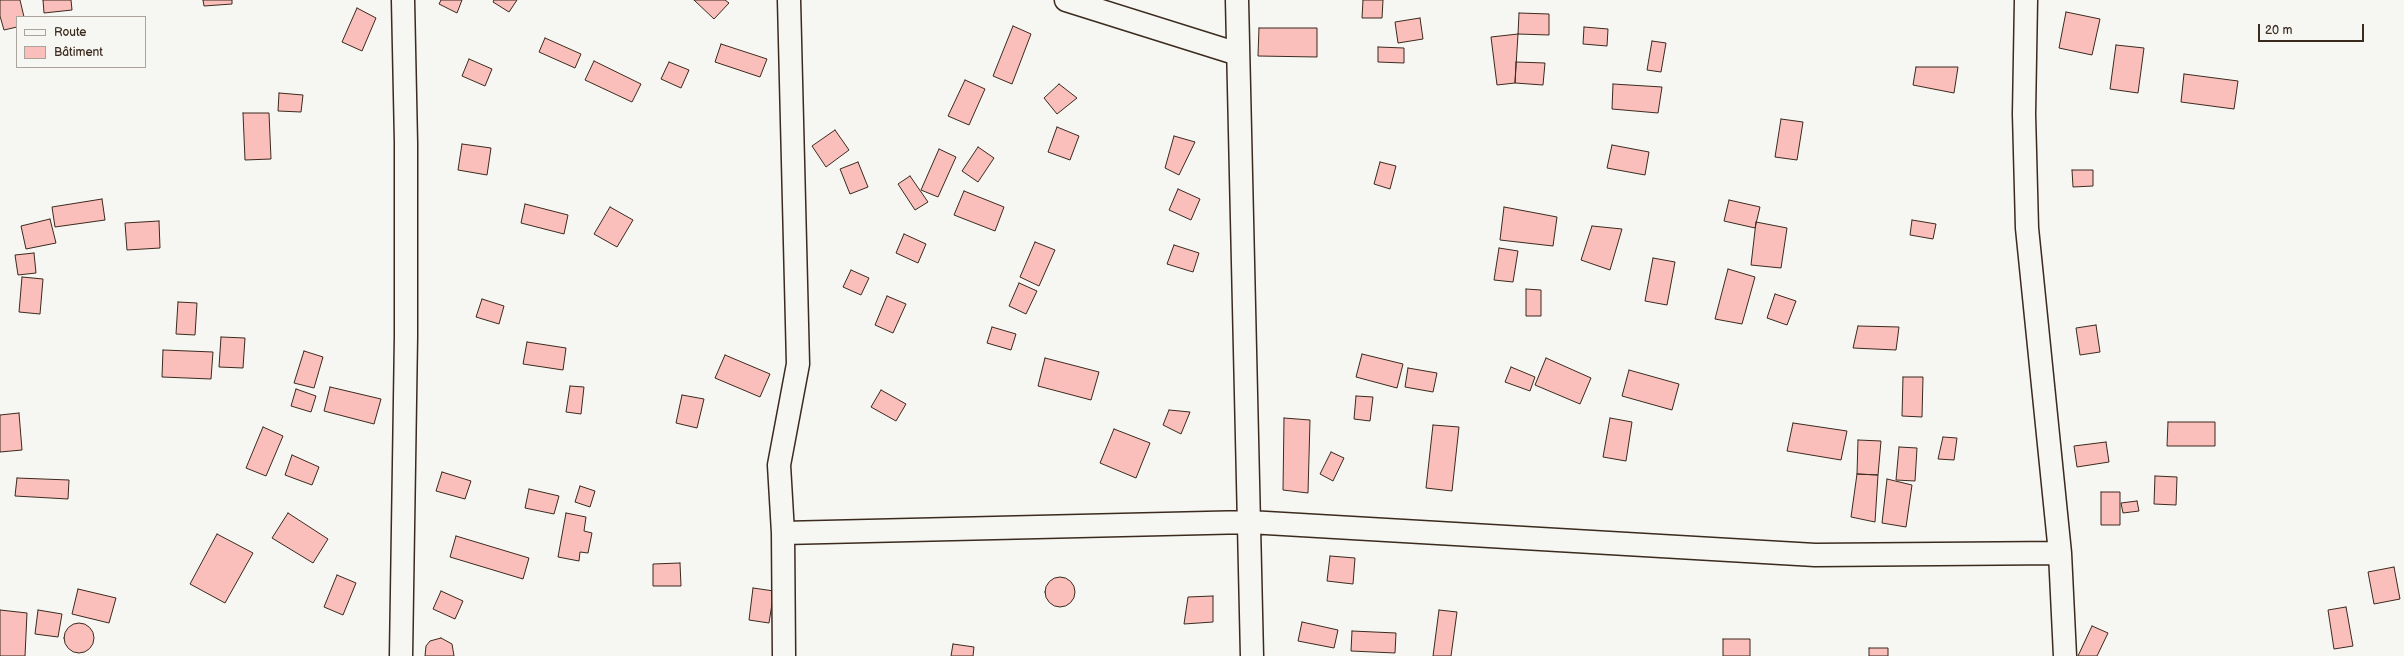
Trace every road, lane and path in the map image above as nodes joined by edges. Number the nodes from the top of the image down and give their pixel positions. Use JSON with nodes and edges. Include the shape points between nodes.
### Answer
{"nodes":[{"id":1,"x":403,"y":0,"type":"edge"},
{"id":2,"x":789,"y":0,"type":"edge"},
{"id":3,"x":1066,"y":0,"type":"edge"},
{"id":4,"x":1237,"y":0,"type":"edge"},
{"id":5,"x":2026,"y":0,"type":"edge"},
{"id":6,"x":1238,"y":54,"type":"junction"},
{"id":7,"x":1249,"y":522,"type":"junction"},
{"id":8,"x":784,"y":533,"type":"junction"},
{"id":9,"x":2060,"y":553,"type":"junction"},
{"id":10,"x":400,"y":656,"type":"edge"},
{"id":11,"x":784,"y":656,"type":"edge"},
{"id":12,"x":1252,"y":656,"type":"edge"},
{"id":13,"x":2065,"y":656,"type":"edge"}],
"edges":[{"from":1,"to":10,"type":"street","via":[[406,336]]},
{"from":2,"to":8,"type":"street","via":[[798,364],[779,465]]},
{"from":3,"to":6,"type":"street"},
{"from":4,"to":6,"type":"street"},
{"from":5,"to":9,"type":"street","via":[[2024,114],[2027,228]]},
{"from":6,"to":7,"type":"street"},
{"from":7,"to":8,"type":"street"},
{"from":7,"to":9,"type":"street","via":[[1815,555]]},
{"from":7,"to":12,"type":"street"},
{"from":8,"to":11,"type":"street"},
{"from":9,"to":13,"type":"street"}]}
